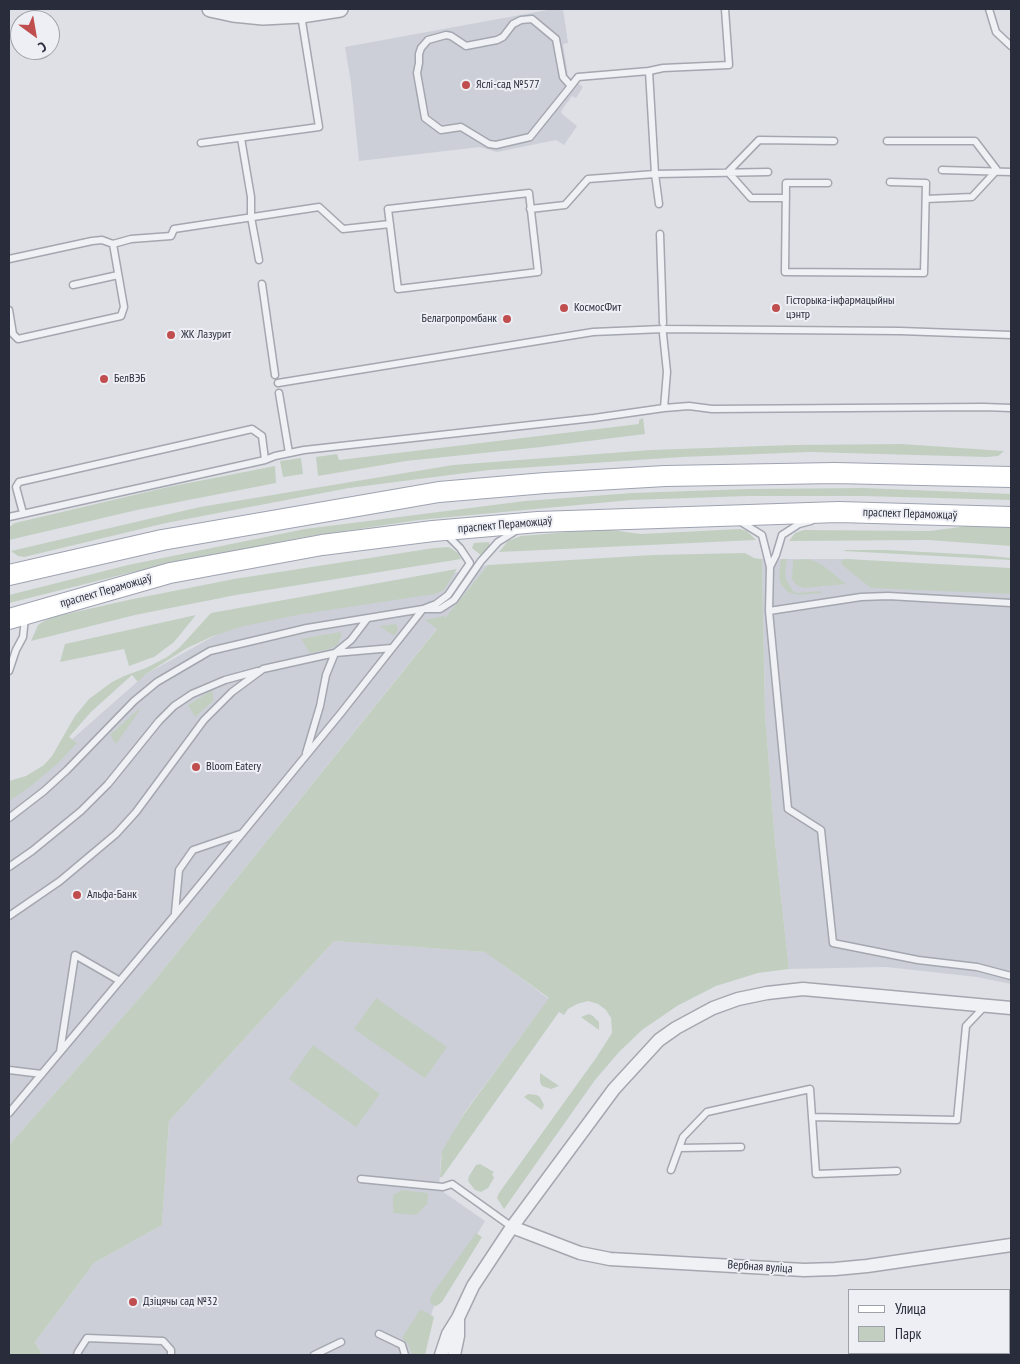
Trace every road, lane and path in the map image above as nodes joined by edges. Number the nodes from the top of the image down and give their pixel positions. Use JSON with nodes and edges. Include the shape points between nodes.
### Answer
{"nodes":[{"id":1,"x":210,"y":9,"type":"edge"},
{"id":2,"x":340,"y":9,"type":"edge"},
{"id":3,"x":725,"y":9,"type":"edge"},
{"id":4,"x":989,"y":9,"type":"edge"},
{"id":5,"x":301,"y":16,"type":"junction"},
{"id":6,"x":1011,"y":46,"type":"edge"},
{"id":7,"x":649,"y":71,"type":"junction"},
{"id":8,"x":571,"y":86,"type":"junction"},
{"id":9,"x":241,"y":138,"type":"junction"},
{"id":10,"x":834,"y":141,"type":"dead end"},
{"id":11,"x":886,"y":141,"type":"dead end"},
{"id":12,"x":201,"y":143,"type":"dead end"},
{"id":13,"x":942,"y":170,"type":"dead end"},
{"id":14,"x":997,"y":170,"type":"junction"},
{"id":15,"x":728,"y":172,"type":"junction"},
{"id":16,"x":768,"y":172,"type":"dead end"},
{"id":17,"x":1011,"y":172,"type":"edge"},
{"id":18,"x":654,"y":174,"type":"junction"},
{"id":19,"x":890,"y":182,"type":"dead end"},
{"id":20,"x":828,"y":183,"type":"dead end"},
{"id":21,"x":786,"y":198,"type":"junction"},
{"id":22,"x":926,"y":199,"type":"junction"},
{"id":23,"x":659,"y":204,"type":"dead end"},
{"id":24,"x":530,"y":209,"type":"junction"},
{"id":25,"x":251,"y":217,"type":"junction"},
{"id":26,"x":390,"y":224,"type":"junction"},
{"id":27,"x":660,"y":234,"type":"dead end"},
{"id":28,"x":112,"y":244,"type":"junction"},
{"id":29,"x":9,"y":259,"type":"edge"},
{"id":30,"x":259,"y":260,"type":"dead end"},
{"id":31,"x":118,"y":275,"type":"junction"},
{"id":32,"x":262,"y":284,"type":"dead end"},
{"id":33,"x":73,"y":285,"type":"dead end"},
{"id":34,"x":9,"y":310,"type":"edge"},
{"id":35,"x":662,"y":324,"type":"dead end"},
{"id":36,"x":663,"y":334,"type":"dead end"},
{"id":37,"x":1011,"y":335,"type":"edge"},
{"id":38,"x":276,"y":375,"type":"dead end"},
{"id":39,"x":278,"y":383,"type":"dead end"},
{"id":40,"x":279,"y":393,"type":"dead end"},
{"id":41,"x":664,"y":408,"type":"junction"},
{"id":42,"x":1011,"y":408,"type":"edge"},
{"id":43,"x":289,"y":453,"type":"junction"},
{"id":44,"x":265,"y":460,"type":"junction"},
{"id":45,"x":1011,"y":477,"type":"edge"},
{"id":46,"x":839,"y":512,"type":"junction"},
{"id":47,"x":23,"y":513,"type":"junction"},
{"id":48,"x":726,"y":515,"type":"junction"},
{"id":49,"x":9,"y":517,"type":"edge"},
{"id":50,"x":1011,"y":517,"type":"edge"},
{"id":51,"x":538,"y":522,"type":"junction"},
{"id":52,"x":433,"y":531,"type":"junction"},
{"id":53,"x":770,"y":567,"type":"junction"},
{"id":54,"x":9,"y":575,"type":"edge"},
{"id":55,"x":1011,"y":603,"type":"edge"},
{"id":56,"x":423,"y":609,"type":"junction"},
{"id":57,"x":769,"y":611,"type":"junction"},
{"id":58,"x":17,"y":617,"type":"edge"},
{"id":59,"x":366,"y":619,"type":"junction"},
{"id":60,"x":392,"y":648,"type":"junction"},
{"id":61,"x":335,"y":653,"type":"junction"},
{"id":62,"x":263,"y":669,"type":"junction"},
{"id":63,"x":9,"y":671,"type":"edge"},
{"id":64,"x":305,"y":756,"type":"junction"},
{"id":65,"x":9,"y":818,"type":"edge"},
{"id":66,"x":242,"y":834,"type":"junction"},
{"id":67,"x":9,"y":867,"type":"edge"},
{"id":68,"x":175,"y":914,"type":"junction"},
{"id":69,"x":9,"y":916,"type":"edge"},
{"id":70,"x":1011,"y":976,"type":"edge"},
{"id":71,"x":120,"y":981,"type":"junction"},
{"id":72,"x":985,"y":1006,"type":"junction"},
{"id":73,"x":1011,"y":1008,"type":"edge"},
{"id":74,"x":60,"y":1053,"type":"junction"},
{"id":75,"x":9,"y":1070,"type":"edge"},
{"id":76,"x":42,"y":1074,"type":"junction"},
{"id":77,"x":9,"y":1113,"type":"edge"},
{"id":78,"x":812,"y":1118,"type":"junction"},
{"id":79,"x":740,"y":1147,"type":"dead end"},
{"id":80,"x":679,"y":1148,"type":"junction"},
{"id":81,"x":671,"y":1170,"type":"dead end"},
{"id":82,"x":897,"y":1171,"type":"dead end"},
{"id":83,"x":361,"y":1179,"type":"dead end"},
{"id":84,"x":512,"y":1227,"type":"junction"},
{"id":85,"x":1011,"y":1245,"type":"edge"},
{"id":86,"x":458,"y":1318,"type":"junction"},
{"id":87,"x":380,"y":1334,"type":"dead end"},
{"id":88,"x":341,"y":1342,"type":"dead end"},
{"id":89,"x":77,"y":1355,"type":"edge"},
{"id":90,"x":170,"y":1355,"type":"edge"},
{"id":91,"x":314,"y":1355,"type":"edge"},
{"id":92,"x":405,"y":1355,"type":"edge"},
{"id":93,"x":441,"y":1355,"type":"edge"},
{"id":94,"x":454,"y":1355,"type":"edge"}],
"edges":[{"from":1,"to":5,"type":"street","via":[[255,16]]},
{"from":2,"to":5,"type":"street"},
{"from":3,"to":7,"type":"lane","via":[[729,65]]},
{"from":4,"to":6,"type":"lane","via":[[996,32]]},
{"from":5,"to":9,"type":"lane","via":[[319,127]]},
{"from":7,"to":8,"type":"lane","via":[[578,77]]},
{"from":7,"to":18,"type":"lane"},
{"from":8,"to":8,"type":"lane","via":[[530,137],[489,144],[461,127],[441,130],[425,118],[417,73],[420,48],[428,40],[446,35],[466,46],[497,40],[516,22],[532,19],[556,40],[563,77]]},
{"from":9,"to":12,"type":"lane"},
{"from":9,"to":25,"type":"lane","via":[[251,197]]},
{"from":10,"to":15,"type":"lane","via":[[759,140]]},
{"from":11,"to":14,"type":"lane","via":[[975,141]]},
{"from":13,"to":14,"type":"lane"},
{"from":14,"to":17,"type":"lane"},
{"from":14,"to":22,"type":"lane","via":[[972,197]]},
{"from":15,"to":16,"type":"lane"},
{"from":15,"to":18,"type":"lane"},
{"from":15,"to":21,"type":"lane","via":[[752,198]]},
{"from":18,"to":23,"type":"lane"},
{"from":18,"to":24,"type":"lane","via":[[588,179],[565,205]]},
{"from":19,"to":22,"type":"lane","via":[[926,183]]},
{"from":20,"to":21,"type":"lane","via":[[786,183]]},
{"from":21,"to":22,"type":"lane","via":[[785,272],[924,273]]},
{"from":24,"to":26,"type":"lane","via":[[528,193],[388,209]]},
{"from":24,"to":26,"type":"lane","via":[[538,272],[398,289]]},
{"from":25,"to":26,"type":"lane","via":[[319,207],[343,229]]},
{"from":25,"to":28,"type":"lane","via":[[174,229],[171,236]]},
{"from":25,"to":30,"type":"lane"},
{"from":27,"to":35,"type":"lane"},
{"from":28,"to":29,"type":"lane","via":[[92,241]]},
{"from":28,"to":31,"type":"lane"},
{"from":31,"to":33,"type":"lane"},
{"from":31,"to":34,"type":"lane","via":[[124,307],[121,316],[18,339],[13,334]]},
{"from":32,"to":38,"type":"lane"},
{"from":36,"to":41,"type":"lane","via":[[667,372]]},
{"from":37,"to":39,"type":"lane","via":[[663,329],[593,332]]},
{"from":40,"to":43,"type":"lane"},
{"from":41,"to":42,"type":"lane"},
{"from":41,"to":43,"type":"lane"},
{"from":43,"to":44,"type":"lane"},
{"from":44,"to":47,"type":"lane"},
{"from":44,"to":47,"type":"lane","via":[[262,436],[252,429],[19,482],[16,487]]},
{"from":45,"to":54,"type":"main road","via":[[835,473],[665,476],[439,492],[162,540]]},
{"from":46,"to":48,"type":"main road","name":"праспект Пераможцаў"},
{"from":46,"to":50,"type":"main road","name":"праспект Пераможцаў"},
{"from":46,"to":53,"type":"lane","via":[[800,524],[782,535]]},
{"from":47,"to":49,"type":"lane"},
{"from":48,"to":51,"type":"main road","name":"праспект Пераможцаў"},
{"from":48,"to":53,"type":"lane","via":[[762,535]]},
{"from":51,"to":52,"type":"main road","name":"праспект Пераможцаў"},
{"from":51,"to":56,"type":"lane","via":[[508,534],[498,542],[454,600],[440,609]]},
{"from":52,"to":56,"type":"lane","via":[[448,537],[470,563],[448,595]]},
{"from":52,"to":58,"type":"main road","name":"праспект Пераможцаў","via":[[322,545],[170,573]]},
{"from":53,"to":57,"type":"lane"},
{"from":55,"to":57,"type":"lane","via":[[888,596]]},
{"from":56,"to":59,"type":"lane"},
{"from":56,"to":60,"type":"lane"},
{"from":57,"to":70,"type":"lane","via":[[788,809],[821,830],[833,942]]},
{"from":58,"to":63,"type":"lane","via":[[23,637]]},
{"from":59,"to":61,"type":"lane","via":[[351,640]]},
{"from":59,"to":65,"type":"lane","via":[[307,628],[210,651],[157,682],[134,701],[68,770]]},
{"from":60,"to":61,"type":"lane"},
{"from":60,"to":64,"type":"lane"},
{"from":61,"to":62,"type":"lane"},
{"from":61,"to":64,"type":"lane"},
{"from":62,"to":67,"type":"lane","via":[[225,680],[192,694],[174,706],[81,812]]},
{"from":62,"to":69,"type":"lane","via":[[232,692],[204,720],[116,834],[60,882]]},
{"from":64,"to":66,"type":"lane"},
{"from":66,"to":68,"type":"lane"},
{"from":66,"to":68,"type":"lane","via":[[194,850],[179,870]]},
{"from":68,"to":71,"type":"lane"},
{"from":71,"to":74,"type":"lane"},
{"from":71,"to":74,"type":"lane","via":[[75,955]]},
{"from":72,"to":73,"type":"street"},
{"from":72,"to":78,"type":"lane","via":[[966,1026],[957,1120]]},
{"from":72,"to":84,"type":"street","via":[[803,989],[738,999],[713,1008],[659,1040],[639,1061],[614,1089]]},
{"from":74,"to":76,"type":"lane"},
{"from":75,"to":76,"type":"lane"},
{"from":76,"to":77,"type":"lane"},
{"from":78,"to":80,"type":"lane","via":[[810,1089],[707,1112],[683,1137]]},
{"from":78,"to":82,"type":"lane","via":[[816,1174]]},
{"from":79,"to":80,"type":"lane"},
{"from":80,"to":81,"type":"lane"},
{"from":83,"to":84,"type":"lane","via":[[452,1184]]},
{"from":84,"to":85,"type":"street","name":"Вербная вуліца","via":[[580,1253],[610,1259],[804,1270],[867,1266]]},
{"from":84,"to":86,"type":"street","via":[[472,1286]]},
{"from":86,"to":93,"type":"street"},
{"from":86,"to":94,"type":"street"},
{"from":87,"to":92,"type":"lane","via":[[402,1345]]},
{"from":88,"to":91,"type":"lane"},
{"from":89,"to":90,"type":"lane","via":[[87,1338],[163,1341],[171,1350]]}]}
